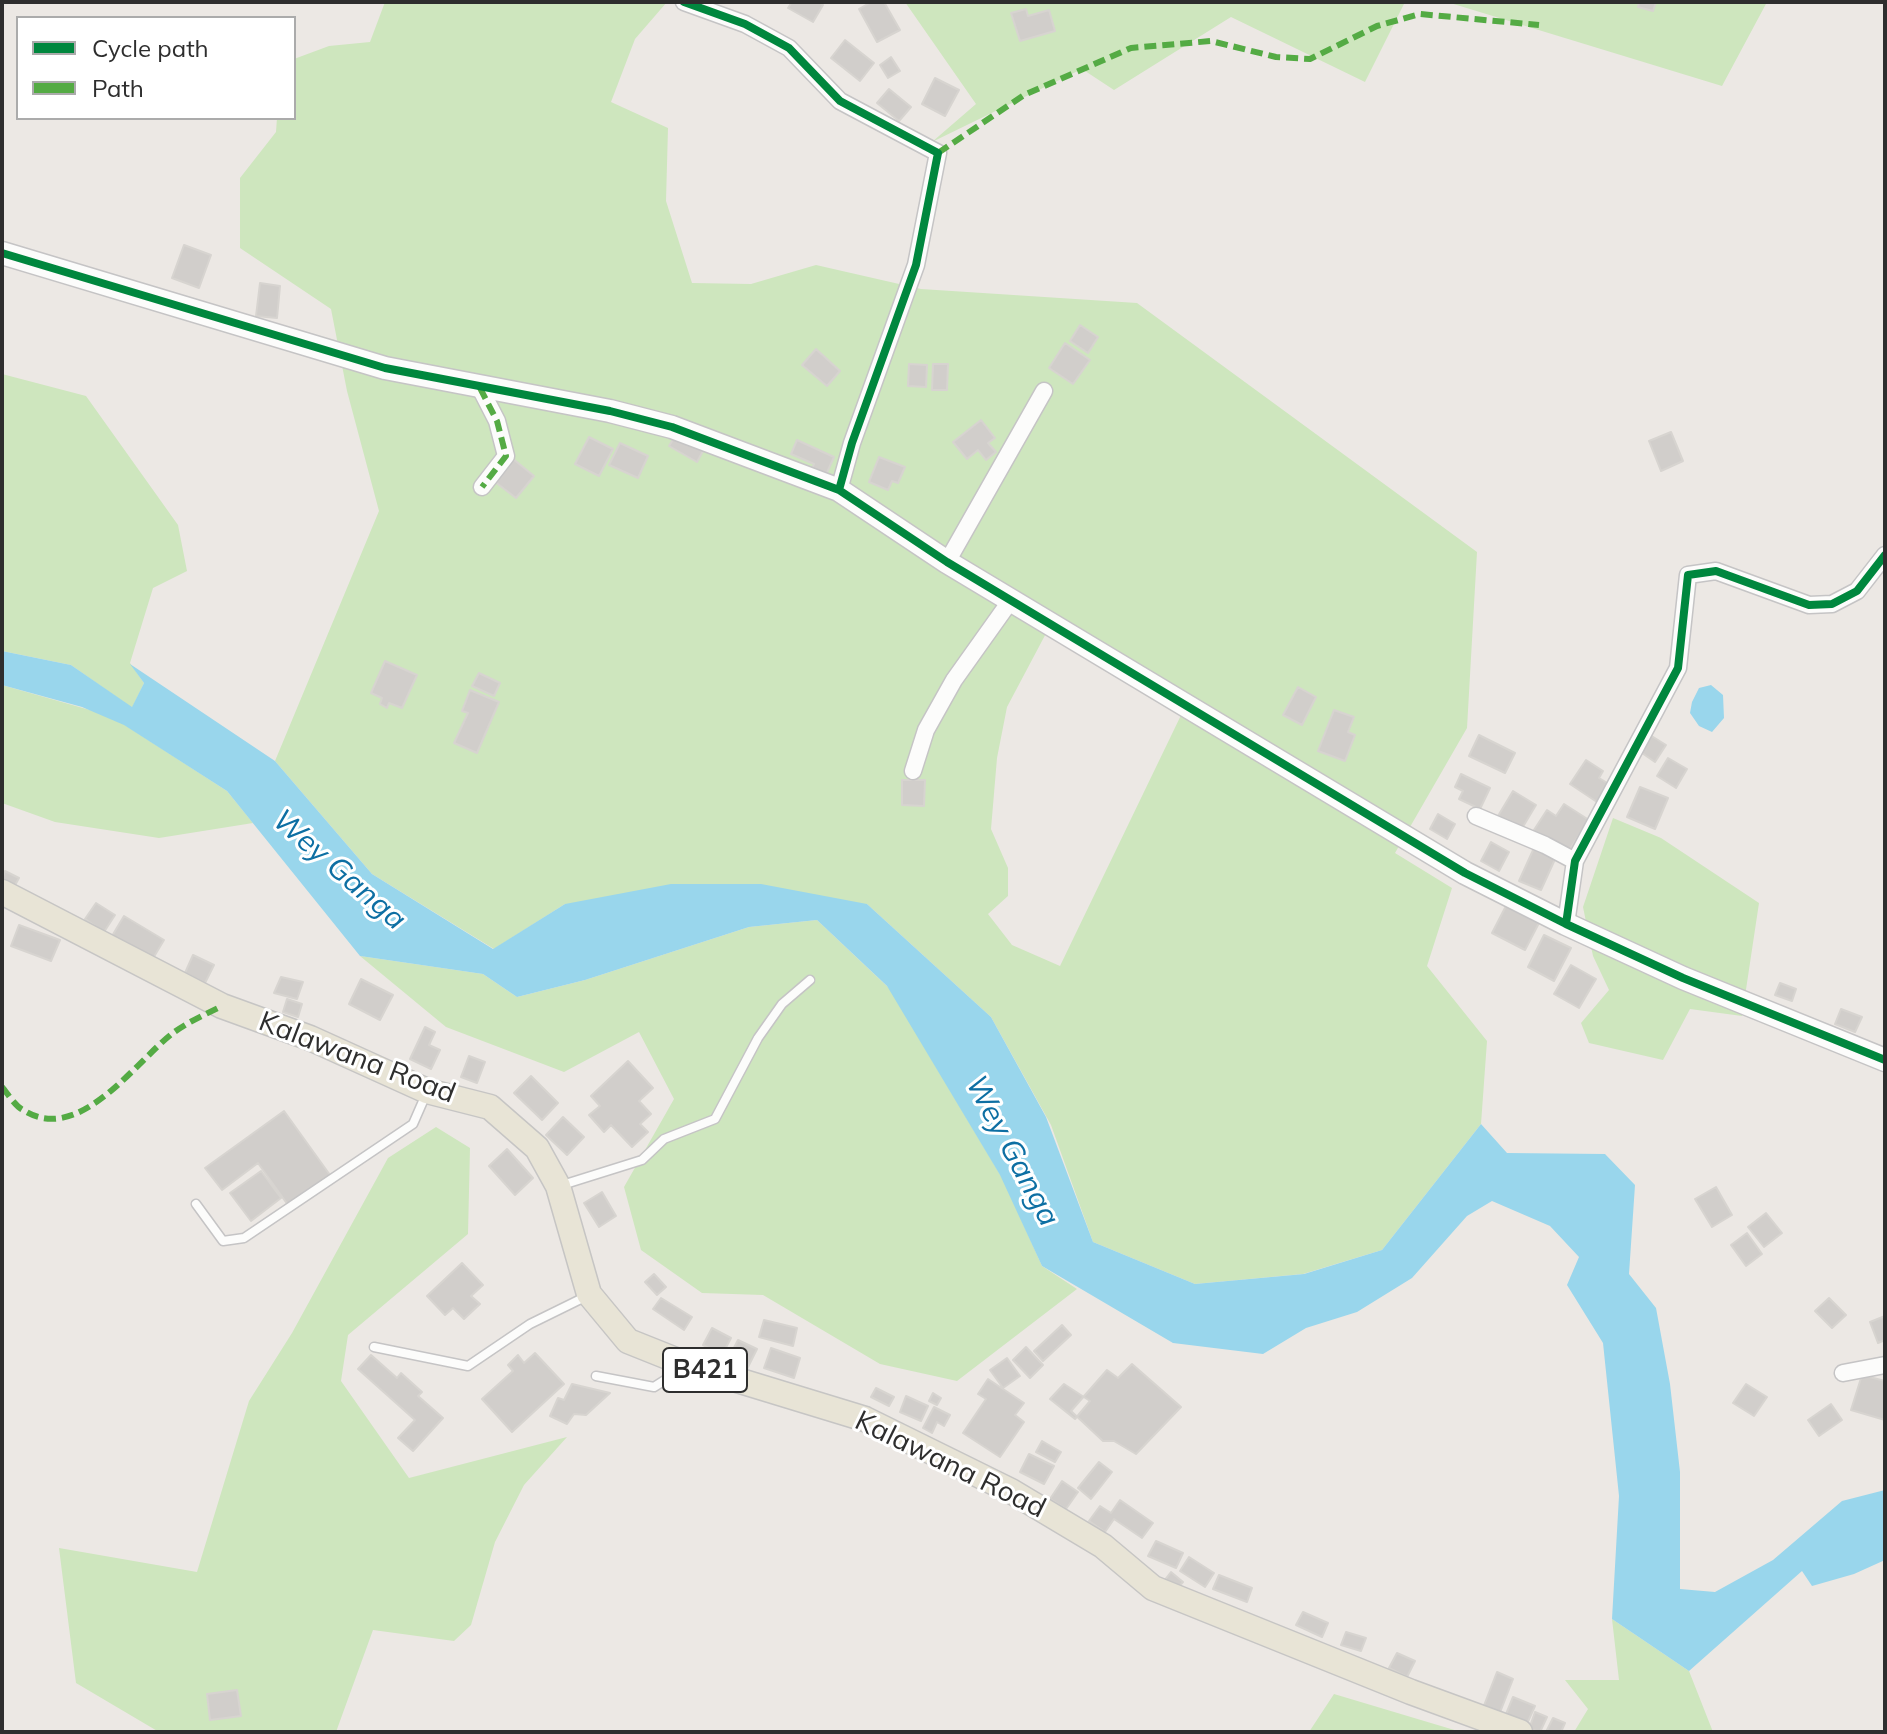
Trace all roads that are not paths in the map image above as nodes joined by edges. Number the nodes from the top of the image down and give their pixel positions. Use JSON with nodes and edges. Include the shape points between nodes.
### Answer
{"nodes":[{"id":1,"x":684,"y":2,"type":"edge"},
{"id":2,"x":2,"y":253,"type":"edge"},
{"id":3,"x":480,"y":388,"type":"junction"},
{"id":4,"x":1044,"y":391,"type":"dead end"},
{"id":5,"x":482,"y":487,"type":"dead end"},
{"id":6,"x":839,"y":490,"type":"junction"},
{"id":7,"x":1885,"y":555,"type":"edge"},
{"id":8,"x":947,"y":562,"type":"junction"},
{"id":9,"x":1885,"y":567,"type":"edge"},
{"id":10,"x":1857,"y":591,"type":"junction"},
{"id":11,"x":1011,"y":600,"type":"junction"},
{"id":12,"x":913,"y":771,"type":"dead end"},
{"id":13,"x":1476,"y":816,"type":"dead end"},
{"id":14,"x":1575,"y":861,"type":"junction"},
{"id":15,"x":2,"y":892,"type":"edge"},
{"id":16,"x":1566,"y":924,"type":"junction"},
{"id":17,"x":810,"y":980,"type":"dead end"},
{"id":18,"x":1885,"y":1060,"type":"edge"},
{"id":19,"x":427,"y":1091,"type":"junction"},
{"id":20,"x":558,"y":1186,"type":"junction"},
{"id":21,"x":196,"y":1204,"type":"dead end"},
{"id":22,"x":589,"y":1294,"type":"junction"},
{"id":23,"x":374,"y":1347,"type":"dead end"},
{"id":24,"x":688,"y":1365,"type":"junction"},
{"id":25,"x":1885,"y":1365,"type":"edge"},
{"id":26,"x":1843,"y":1373,"type":"dead end"},
{"id":27,"x":596,"y":1376,"type":"dead end"},
{"id":28,"x":1520,"y":1732,"type":"edge"}],
"edges":[{"from":1,"to":6,"type":"street","via":[[745,24],[789,48],[840,101],[938,153],[916,265]]},
{"from":2,"to":3,"type":"street","via":[[385,368]]},
{"from":3,"to":5,"type":"street","via":[[497,421],[506,456]]},
{"from":3,"to":6,"type":"street","via":[[672,427]]},
{"from":4,"to":8,"type":"street"},
{"from":6,"to":8,"type":"street"},
{"from":7,"to":10,"type":"street"},
{"from":8,"to":11,"type":"street"},
{"from":9,"to":10,"type":"street"},
{"from":10,"to":14,"type":"street","via":[[1832,604],[1809,605],[1716,571],[1688,575],[1678,668]]},
{"from":11,"to":12,"type":"street","via":[[954,680],[926,730]]},
{"from":11,"to":16,"type":"street","via":[[1465,873]]},
{"from":13,"to":14,"type":"street"},
{"from":14,"to":16,"type":"street"},
{"from":15,"to":19,"type":"main road","name":"Kalawana Road","number":"B421","via":[[222,1006],[310,1038]]},
{"from":16,"to":18,"type":"street"},
{"from":17,"to":20,"type":"lane","via":[[782,1004],[758,1038],[715,1119],[664,1139],[642,1160]]},
{"from":19,"to":20,"type":"main road","name":"Kalawana Road","number":"B421","via":[[490,1107],[537,1148]]},
{"from":19,"to":21,"type":"lane","via":[[413,1124],[244,1238],[223,1241]]},
{"from":20,"to":22,"type":"main road","name":"Kalawana Road","number":"B421"},
{"from":22,"to":23,"type":"lane","via":[[530,1324],[468,1366]]},
{"from":22,"to":24,"type":"main road","name":"Kalawana Road","number":"B421","via":[[628,1341]]},
{"from":24,"to":27,"type":"lane","via":[[654,1387]]},
{"from":24,"to":28,"type":"main road","name":"Kalawana Road","number":"B421","via":[[865,1419],[1011,1491],[1103,1546],[1153,1588]]},
{"from":25,"to":26,"type":"street"}]}
